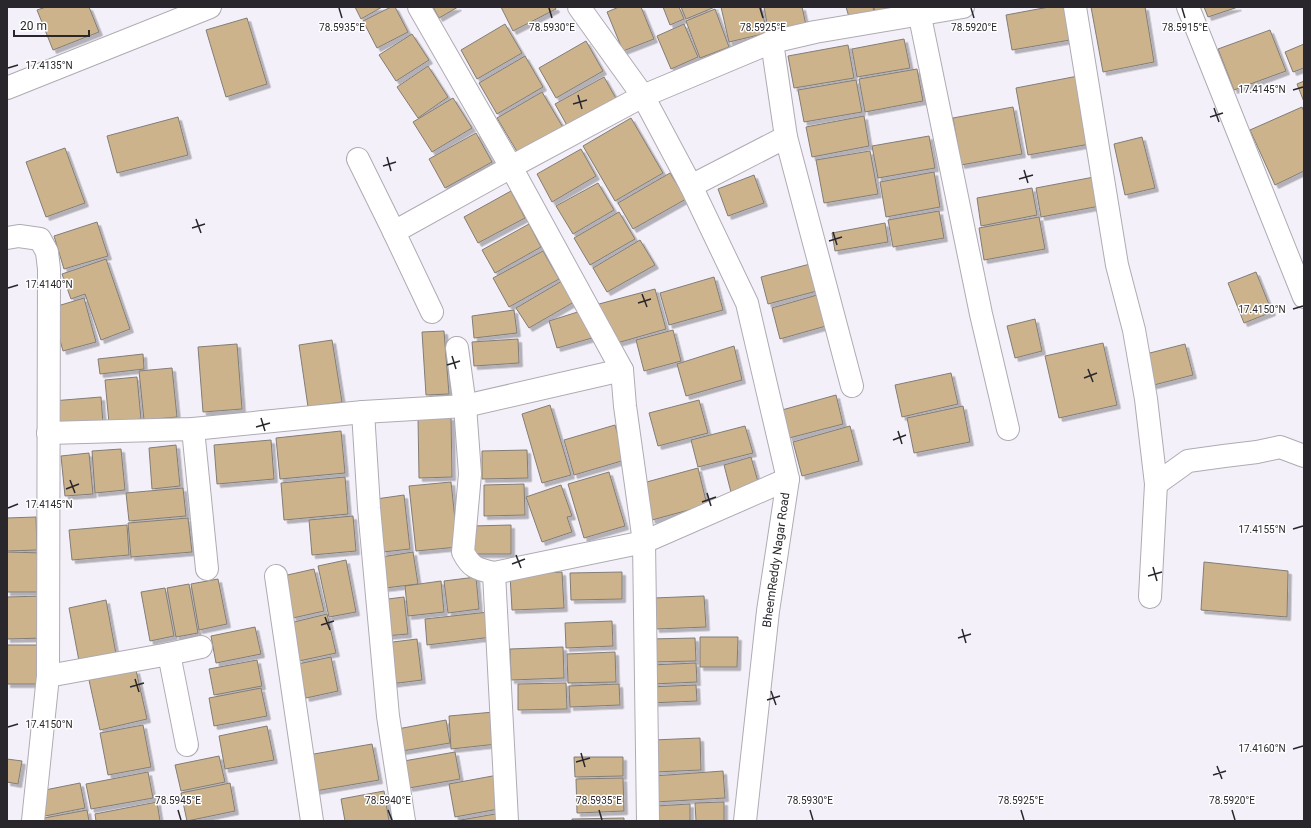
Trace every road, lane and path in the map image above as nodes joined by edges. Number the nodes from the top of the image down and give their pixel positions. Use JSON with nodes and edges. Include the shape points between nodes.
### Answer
{"nodes":[{"id":1,"x":210,"y":7,"type":"edge"},
{"id":2,"x":419,"y":7,"type":"edge"},
{"id":3,"x":963,"y":7,"type":"edge"},
{"id":4,"x":1075,"y":7,"type":"edge"},
{"id":5,"x":1188,"y":7,"type":"edge"},
{"id":6,"x":583,"y":8,"type":"edge"},
{"id":7,"x":920,"y":11,"type":"edge"},
{"id":8,"x":772,"y":42,"type":"junction"},
{"id":9,"x":7,"y":88,"type":"edge"},
{"id":10,"x":644,"y":96,"type":"junction"},
{"id":11,"x":786,"y":137,"type":"junction"},
{"id":12,"x":358,"y":159,"type":"dead end"},
{"id":13,"x":512,"y":166,"type":"junction"},
{"id":14,"x":691,"y":186,"type":"junction"},
{"id":15,"x":394,"y":232,"type":"junction"},
{"id":16,"x":7,"y":238,"type":"edge"},
{"id":17,"x":1304,"y":297,"type":"edge"},
{"id":18,"x":432,"y":312,"type":"dead end"},
{"id":19,"x":457,"y":348,"type":"dead end"},
{"id":20,"x":622,"y":370,"type":"junction"},
{"id":21,"x":852,"y":386,"type":"dead end"},
{"id":22,"x":465,"y":406,"type":"junction"},
{"id":23,"x":363,"y":412,"type":"junction"},
{"id":24,"x":193,"y":429,"type":"junction"},
{"id":25,"x":1008,"y":429,"type":"dead end"},
{"id":26,"x":48,"y":433,"type":"junction"},
{"id":27,"x":1304,"y":456,"type":"edge"},
{"id":28,"x":788,"y":479,"type":"junction"},
{"id":29,"x":1156,"y":484,"type":"junction"},
{"id":30,"x":644,"y":542,"type":"junction"},
{"id":31,"x":207,"y":568,"type":"dead end"},
{"id":32,"x":494,"y":573,"type":"junction"},
{"id":33,"x":276,"y":576,"type":"dead end"},
{"id":34,"x":1150,"y":597,"type":"dead end"},
{"id":35,"x":201,"y":647,"type":"dead end"},
{"id":36,"x":169,"y":654,"type":"junction"},
{"id":37,"x":48,"y":676,"type":"junction"},
{"id":38,"x":187,"y":745,"type":"dead end"},
{"id":39,"x":32,"y":821,"type":"edge"},
{"id":40,"x":312,"y":821,"type":"edge"},
{"id":41,"x":404,"y":821,"type":"edge"},
{"id":42,"x":507,"y":821,"type":"edge"},
{"id":43,"x":648,"y":821,"type":"edge"},
{"id":44,"x":745,"y":821,"type":"edge"}],
"edges":[{"from":1,"to":9,"type":"street"},
{"from":2,"to":13,"type":"street"},
{"from":3,"to":7,"type":"street"},
{"from":4,"to":29,"type":"street","via":[[1117,265],[1136,338]]},
{"from":5,"to":17,"type":"street"},
{"from":6,"to":10,"type":"street","name":"BheemReddy Nagar Road"},
{"from":7,"to":8,"type":"street"},
{"from":7,"to":25,"type":"street","via":[[981,314]]},
{"from":8,"to":10,"type":"street"},
{"from":8,"to":11,"type":"street"},
{"from":10,"to":13,"type":"street"},
{"from":10,"to":14,"type":"street","name":"BheemReddy Nagar Road"},
{"from":11,"to":14,"type":"street"},
{"from":11,"to":21,"type":"street"},
{"from":12,"to":15,"type":"street"},
{"from":13,"to":15,"type":"street"},
{"from":13,"to":20,"type":"street"},
{"from":14,"to":28,"type":"street","name":"BheemReddy Nagar Road","via":[[747,303]]},
{"from":15,"to":18,"type":"street"},
{"from":16,"to":26,"type":"street","via":[[19,236],[40,239],[47,252]]},
{"from":19,"to":22,"type":"street"},
{"from":20,"to":22,"type":"street"},
{"from":20,"to":30,"type":"street"},
{"from":22,"to":23,"type":"street"},
{"from":22,"to":32,"type":"street","via":[[470,474],[463,552],[468,562],[478,570]]},
{"from":23,"to":24,"type":"street"},
{"from":23,"to":41,"type":"street","via":[[388,716]]},
{"from":24,"to":26,"type":"street"},
{"from":24,"to":31,"type":"street"},
{"from":26,"to":37,"type":"street"},
{"from":27,"to":29,"type":"street","via":[[1280,447],[1188,461]]},
{"from":28,"to":30,"type":"street"},
{"from":28,"to":44,"type":"street","name":"BheemReddy Nagar Road","via":[[768,612]]},
{"from":29,"to":34,"type":"street"},
{"from":30,"to":32,"type":"street"},
{"from":30,"to":43,"type":"street"},
{"from":32,"to":42,"type":"street"},
{"from":33,"to":40,"type":"street"},
{"from":35,"to":36,"type":"street"},
{"from":36,"to":37,"type":"street"},
{"from":36,"to":38,"type":"street"},
{"from":37,"to":39,"type":"street"}]}
